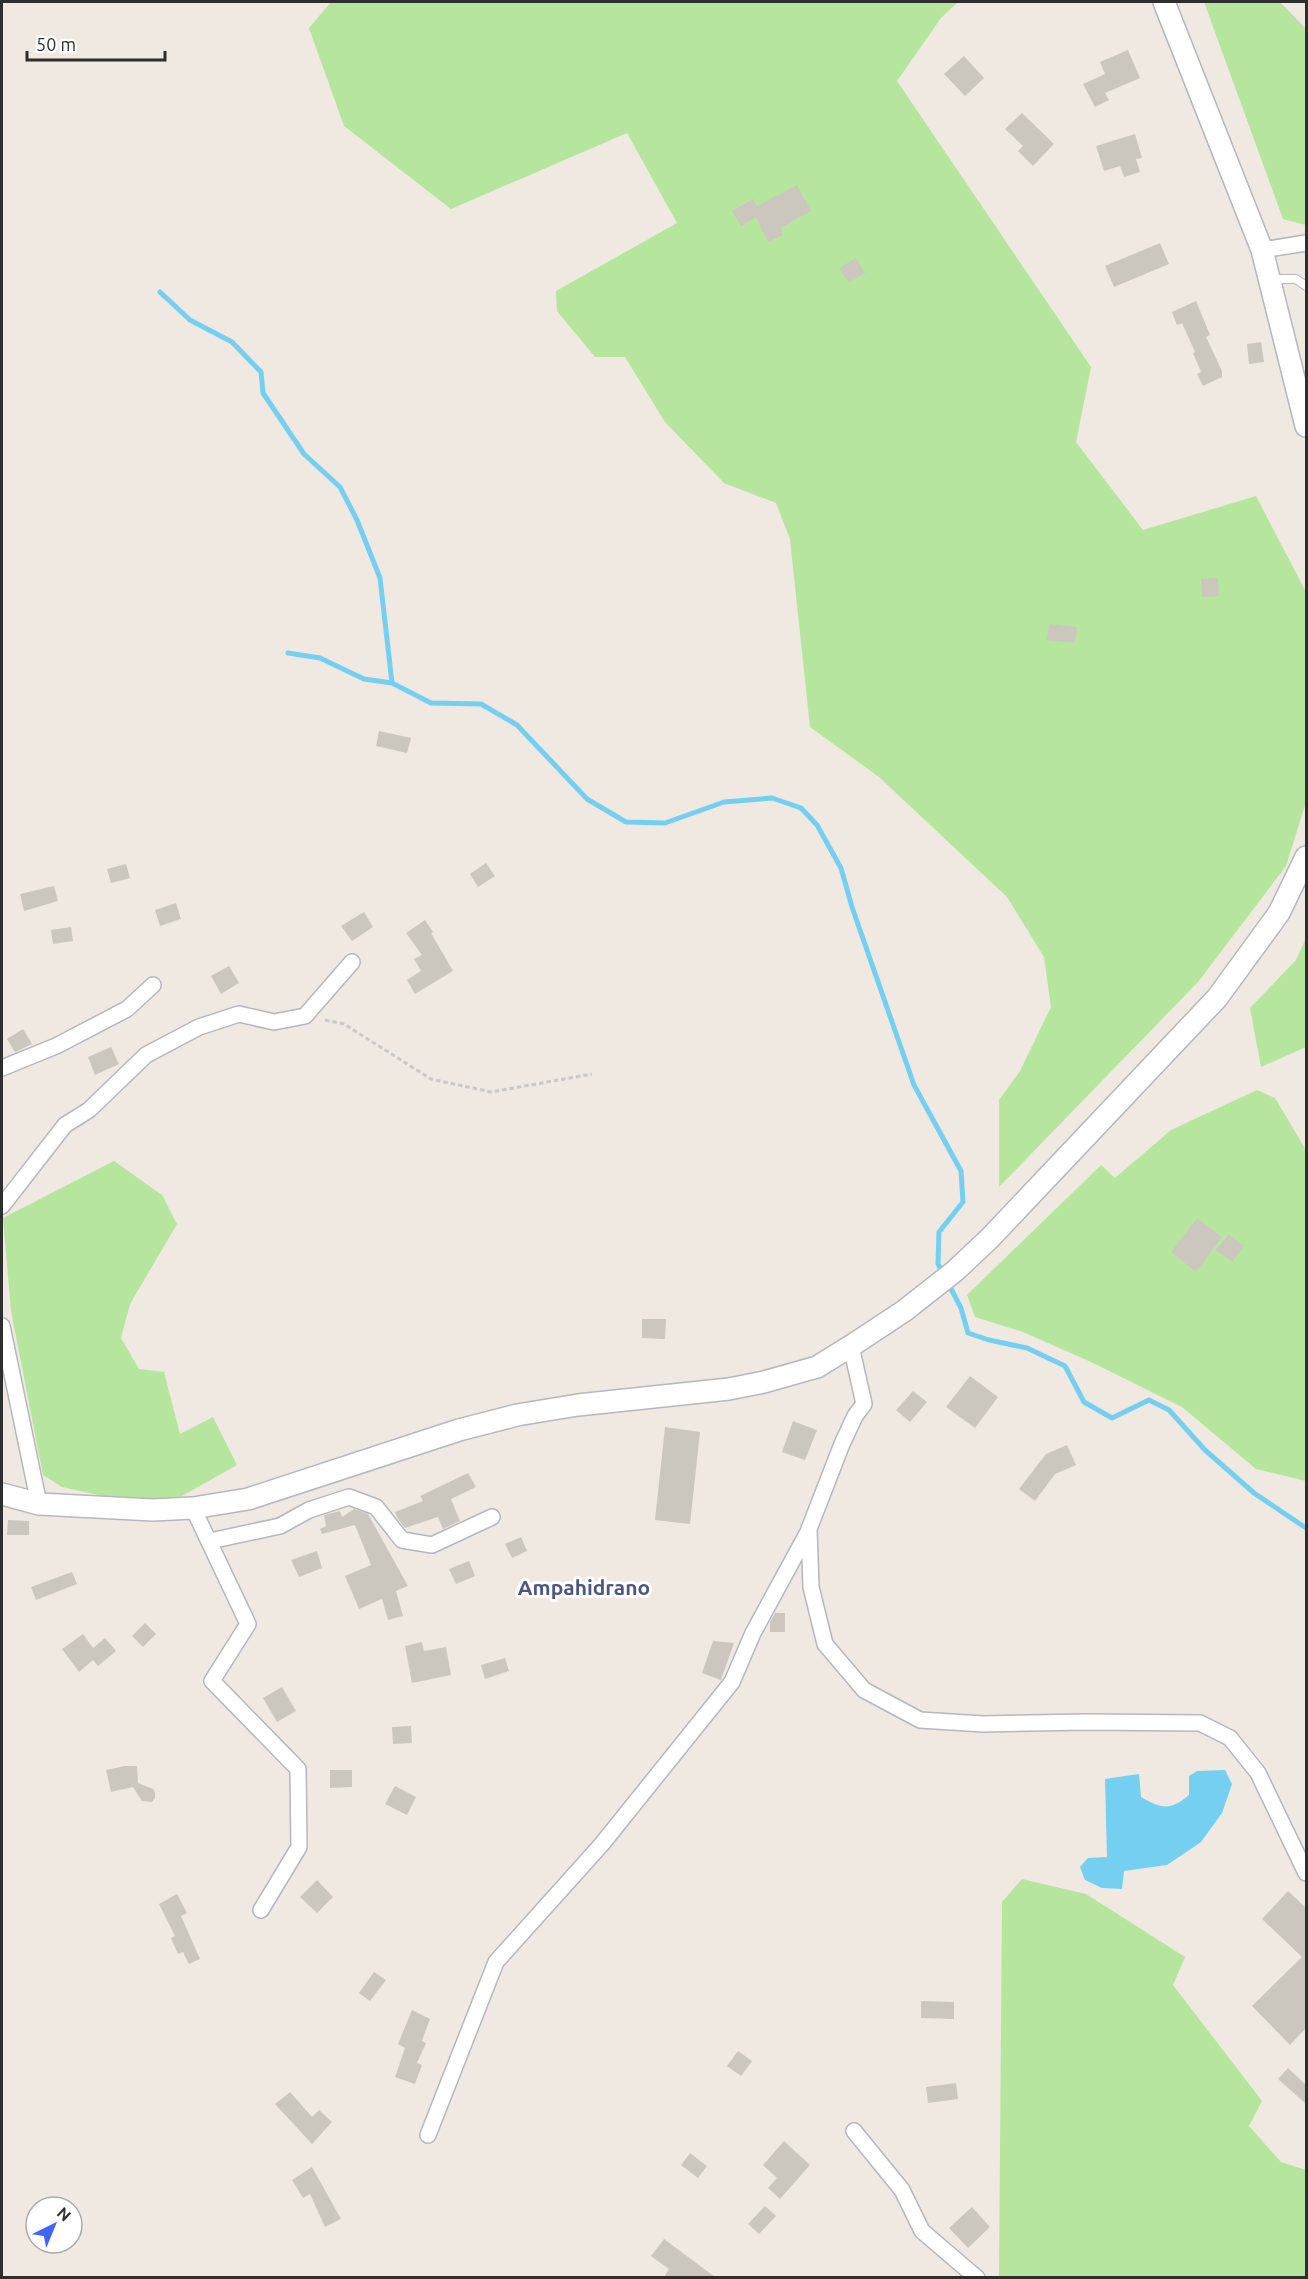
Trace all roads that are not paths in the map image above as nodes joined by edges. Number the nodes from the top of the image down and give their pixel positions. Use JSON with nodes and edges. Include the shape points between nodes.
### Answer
{"nodes":[{"id":1,"x":1164,"y":2,"type":"edge"},
{"id":2,"x":1306,"y":242,"type":"edge"},
{"id":3,"x":1262,"y":250,"type":"junction"},
{"id":4,"x":1269,"y":279,"type":"junction"},
{"id":5,"x":1306,"y":286,"type":"edge"},
{"id":6,"x":1306,"y":426,"type":"edge"},
{"id":7,"x":1306,"y":857,"type":"edge"},
{"id":8,"x":352,"y":962,"type":"dead end"},
{"id":9,"x":153,"y":985,"type":"dead end"},
{"id":10,"x":2,"y":1068,"type":"edge"},
{"id":11,"x":2,"y":1206,"type":"edge"},
{"id":12,"x":2,"y":1326,"type":"edge"},
{"id":13,"x":851,"y":1346,"type":"junction"},
{"id":14,"x":2,"y":1494,"type":"edge"},
{"id":15,"x":39,"y":1504,"type":"junction"},
{"id":16,"x":194,"y":1508,"type":"junction"},
{"id":17,"x":492,"y":1517,"type":"dead end"},
{"id":18,"x":810,"y":1529,"type":"junction"},
{"id":19,"x":210,"y":1541,"type":"junction"},
{"id":20,"x":1306,"y":1873,"type":"edge"},
{"id":21,"x":261,"y":1910,"type":"dead end"},
{"id":22,"x":854,"y":2131,"type":"dead end"},
{"id":23,"x":428,"y":2135,"type":"dead end"},
{"id":24,"x":977,"y":2277,"type":"edge"}],
"edges":[{"from":1,"to":3,"type":"street"},
{"from":2,"to":3,"type":"street"},
{"from":3,"to":4,"type":"street"},
{"from":4,"to":5,"type":"lane","via":[[1296,279]]},
{"from":4,"to":6,"type":"street"},
{"from":7,"to":13,"type":"street","via":[[1279,913],[1217,998],[990,1238],[904,1311]]},
{"from":8,"to":11,"type":"street","via":[[305,1016],[274,1023],[239,1014],[199,1026],[146,1056],[89,1110],[65,1125]]},
{"from":9,"to":10,"type":"street","via":[[127,1009],[56,1046]]},
{"from":12,"to":15,"type":"street"},
{"from":13,"to":16,"type":"street","via":[[817,1367],[764,1382],[517,1415],[248,1499]]},
{"from":13,"to":18,"type":"street","via":[[864,1404],[842,1444]]},
{"from":14,"to":15,"type":"street"},
{"from":15,"to":16,"type":"street","via":[[153,1510]]},
{"from":16,"to":19,"type":"street"},
{"from":17,"to":19,"type":"street","via":[[432,1545],[402,1540],[376,1507],[349,1497],[309,1510],[279,1526]]},
{"from":18,"to":20,"type":"street","via":[[811,1587],[825,1644],[864,1690],[920,1720],[983,1724],[1200,1723],[1230,1738],[1258,1773]]},
{"from":18,"to":23,"type":"street","via":[[753,1633],[732,1682],[602,1844],[496,1962]]},
{"from":19,"to":21,"type":"street","via":[[248,1624],[212,1681],[298,1769],[299,1847]]},
{"from":22,"to":24,"type":"street","via":[[902,2190],[922,2231]]}]}
